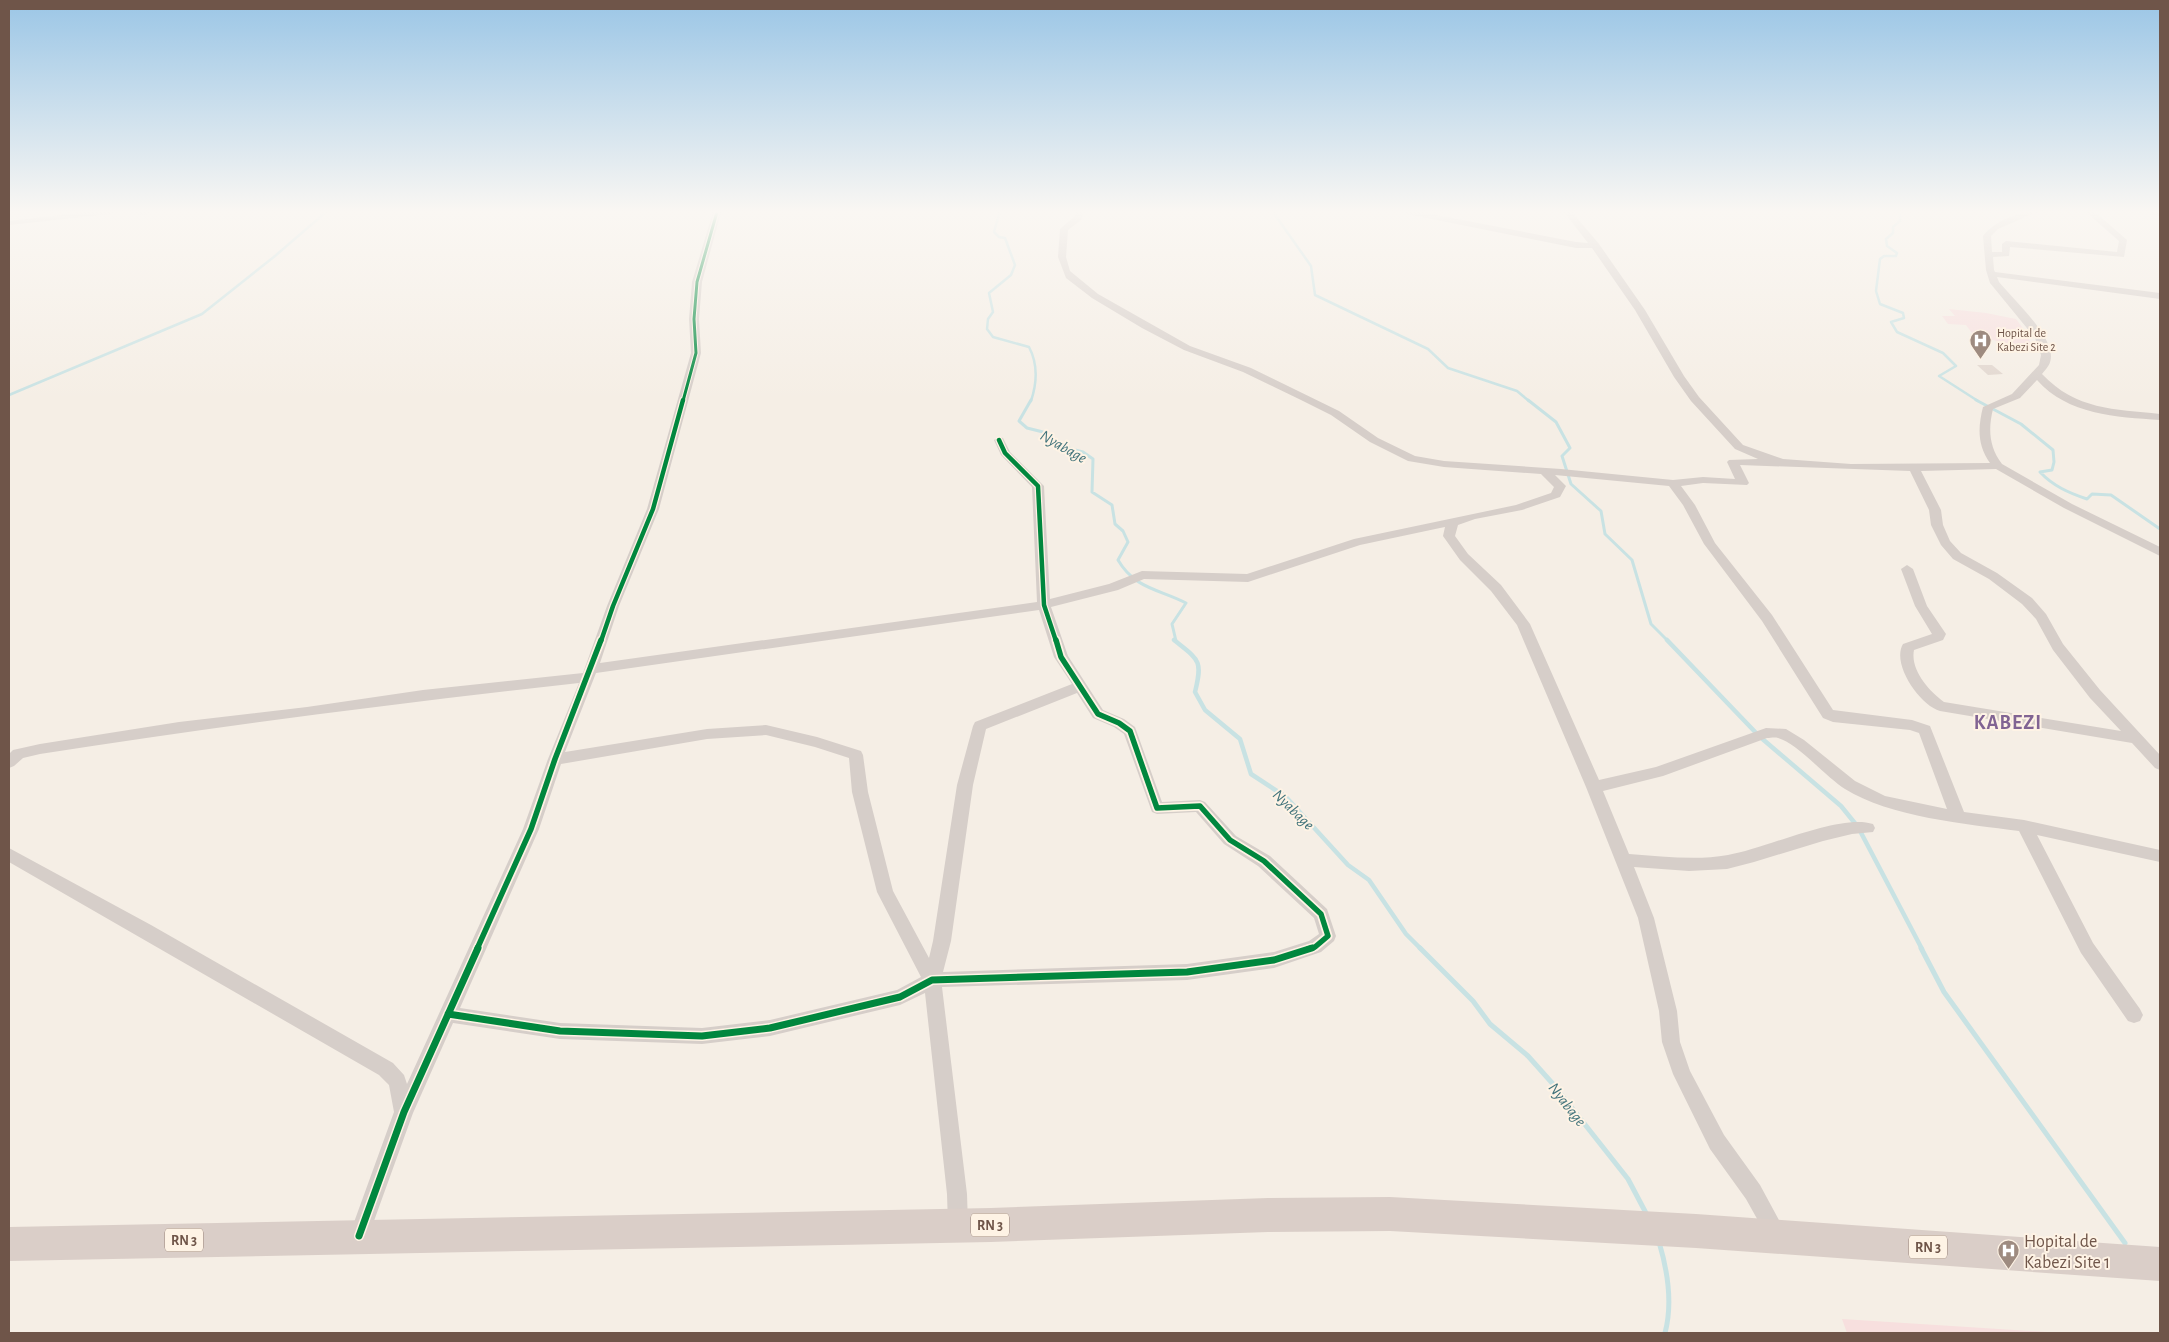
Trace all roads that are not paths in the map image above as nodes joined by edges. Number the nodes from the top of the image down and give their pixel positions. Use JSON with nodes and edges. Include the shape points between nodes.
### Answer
{"nodes":[{"id":1,"x":1992,"y":274,"type":"edge"},
{"id":2,"x":699,"y":275,"type":"edge"},
{"id":3,"x":1068,"y":275,"type":"edge"},
{"id":4,"x":1616,"y":275,"type":"edge"},
{"id":5,"x":1997,"y":275,"type":"edge"},
{"id":6,"x":2160,"y":296,"type":"edge"},
{"id":7,"x":2036,"y":373,"type":"junction"},
{"id":8,"x":2160,"y":417,"type":"edge"},
{"id":9,"x":999,"y":440,"type":"dead end"},
{"id":10,"x":1782,"y":462,"type":"junction"},
{"id":11,"x":1998,"y":466,"type":"junction"},
{"id":12,"x":1914,"y":468,"type":"junction"},
{"id":13,"x":1544,"y":471,"type":"junction"},
{"id":14,"x":1673,"y":483,"type":"junction"},
{"id":15,"x":1452,"y":523,"type":"junction"},
{"id":16,"x":2160,"y":552,"type":"edge"},
{"id":17,"x":1907,"y":569,"type":"dead end"},
{"id":18,"x":1044,"y":605,"type":"junction"},
{"id":19,"x":590,"y":673,"type":"junction"},
{"id":20,"x":1079,"y":687,"type":"junction"},
{"id":21,"x":2138,"y":739,"type":"junction"},
{"id":22,"x":555,"y":759,"type":"junction"},
{"id":23,"x":9,"y":762,"type":"edge"},
{"id":24,"x":2160,"y":764,"type":"edge"},
{"id":25,"x":1594,"y":787,"type":"junction"},
{"id":26,"x":1958,"y":817,"type":"junction"},
{"id":27,"x":2024,"y":826,"type":"junction"},
{"id":28,"x":1867,"y":828,"type":"dead end"},
{"id":29,"x":9,"y":854,"type":"edge"},
{"id":30,"x":2160,"y":856,"type":"edge"},
{"id":31,"x":1624,"y":860,"type":"junction"},
{"id":32,"x":932,"y":980,"type":"junction"},
{"id":33,"x":448,"y":1014,"type":"junction"},
{"id":34,"x":2134,"y":1015,"type":"dead end"},
{"id":35,"x":404,"y":1112,"type":"junction"},
{"id":36,"x":958,"y":1225,"type":"junction"},
{"id":37,"x":358,"y":1236,"type":"junction"},
{"id":38,"x":1778,"y":1238,"type":"junction"},
{"id":39,"x":9,"y":1244,"type":"edge"},
{"id":40,"x":2160,"y":1264,"type":"edge"}],
"edges":[{"from":1,"to":7,"type":"street","via":[[1995,283],[2040,337],[2046,355],[2044,365]]},
{"from":2,"to":19,"type":"street","via":[[694,319],[696,354],[688,388],[653,509],[613,606]]},
{"from":3,"to":13,"type":"street","via":[[1095,296],[1145,326],[1187,348],[1247,370],[1305,398],[1412,459]]},
{"from":4,"to":10,"type":"street","via":[[1679,377],[1727,436],[1740,447]]},
{"from":5,"to":6,"type":"street"},
{"from":7,"to":8,"type":"street","via":[[2056,392],[2078,404]]},
{"from":7,"to":11,"type":"street","via":[[2016,396],[1988,408],[1985,441],[1990,457]]},
{"from":9,"to":18,"type":"street","via":[[1005,453],[1038,486]]},
{"from":10,"to":12,"type":"street"},
{"from":10,"to":14,"type":"street","via":[[1733,462],[1743,483],[1703,480]]},
{"from":11,"to":12,"type":"street"},
{"from":11,"to":16,"type":"street","via":[[2068,506]]},
{"from":12,"to":21,"type":"street","via":[[1935,510],[1937,525],[1951,549],[2027,601],[2095,694]]},
{"from":13,"to":14,"type":"street"},
{"from":13,"to":15,"type":"street","via":[[1560,486],[1556,495],[1518,508]]},
{"from":14,"to":26,"type":"street","via":[[1710,544],[1767,618],[1828,714],[1912,725],[1925,730]]},
{"from":15,"to":18,"type":"street","via":[[1428,525],[1358,542],[1248,578],[1142,575],[1113,587]]},
{"from":15,"to":25,"type":"street","via":[[1448,536],[1496,588],[1523,624]]},
{"from":17,"to":21,"type":"street","via":[[1921,606],[1939,634],[1908,647],[1905,653],[1905,660],[1931,701],[1940,706]]},
{"from":18,"to":19,"type":"street"},
{"from":18,"to":20,"type":"street","via":[[1061,657]]},
{"from":19,"to":22,"type":"street"},
{"from":19,"to":23,"type":"street","via":[[180,727],[40,749],[18,754]]},
{"from":20,"to":32,"type":"street","via":[[980,726],[965,785],[942,942]]},
{"from":20,"to":32,"type":"street","via":[[1098,714],[1130,731],[1158,808],[1200,806],[1230,840],[1264,861],[1322,914],[1328,936],[1315,947],[1274,960],[1187,972]]},
{"from":21,"to":24,"type":"street"},
{"from":22,"to":32,"type":"street","via":[[707,734],[766,730],[856,755],[860,792],[885,892]]},
{"from":22,"to":33,"type":"street","via":[[531,829]]},
{"from":25,"to":26,"type":"street","via":[[1658,772],[1766,733],[1777,732],[1799,744],[1850,785],[1882,801]]},
{"from":25,"to":31,"type":"street"},
{"from":26,"to":27,"type":"street"},
{"from":27,"to":30,"type":"street"},
{"from":27,"to":34,"type":"street","via":[[2087,948]]},
{"from":28,"to":31,"type":"street","via":[[1858,826],[1807,838],[1725,862],[1692,864]]},
{"from":29,"to":35,"type":"street","via":[[386,1069],[397,1080]]},
{"from":31,"to":38,"type":"street","via":[[1655,950],[1671,1042],[1682,1074],[1717,1142],[1753,1192]]},
{"from":32,"to":33,"type":"street","via":[[900,997],[770,1028],[702,1036],[560,1031]]},
{"from":32,"to":36,"type":"street"},
{"from":33,"to":35,"type":"street"},
{"from":35,"to":37,"type":"street"},
{"from":36,"to":37,"type":"highway","number":"RN 3"},
{"from":36,"to":38,"type":"highway","name":"RN 3","number":"RN 3","via":[[1390,1214]]},
{"from":37,"to":39,"type":"highway","number":"RN 3"},
{"from":38,"to":40,"type":"highway","name":"RN 3","number":"RN 3"}]}
